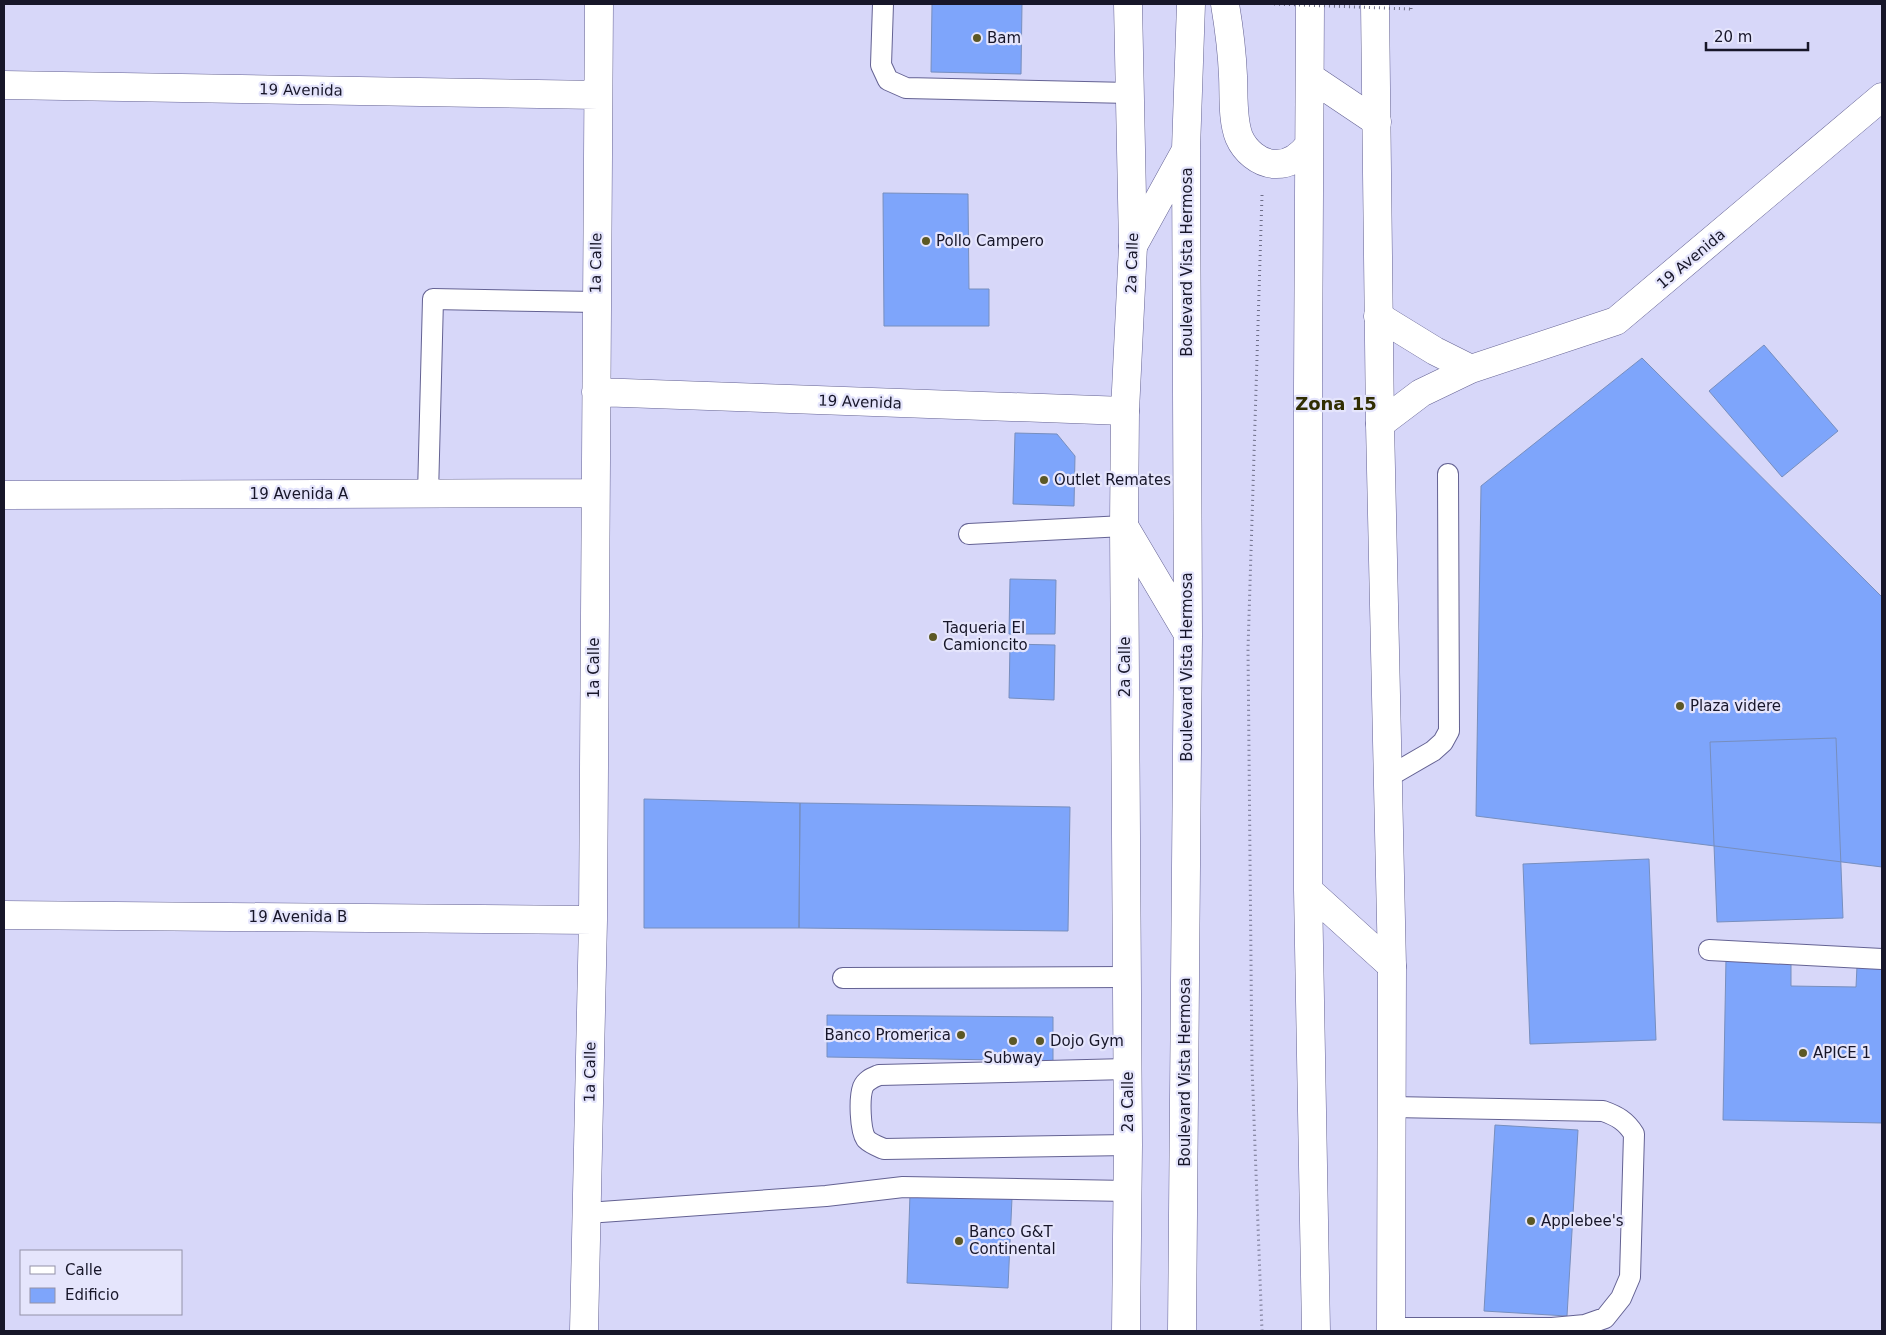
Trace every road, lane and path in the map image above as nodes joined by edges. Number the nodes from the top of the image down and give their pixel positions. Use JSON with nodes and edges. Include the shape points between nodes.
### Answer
{"nodes":[{"id":1,"x":599,"y":4,"type":"edge"},
{"id":2,"x":883,"y":4,"type":"edge"},
{"id":3,"x":1128,"y":4,"type":"edge"},
{"id":4,"x":1191,"y":4,"type":"edge"},
{"id":5,"x":1225,"y":4,"type":"edge"},
{"id":6,"x":1274,"y":4,"type":"edge"},
{"id":7,"x":1310,"y":4,"type":"edge"},
{"id":8,"x":1375,"y":4,"type":"edge"},
{"id":9,"x":1411,"y":4,"type":"edge"},
{"id":10,"x":1310,"y":77,"type":"junction"},
{"id":11,"x":4,"y":85,"type":"edge"},
{"id":12,"x":1130,"y":93,"type":"junction"},
{"id":13,"x":598,"y":96,"type":"junction"},
{"id":14,"x":1882,"y":98,"type":"edge"},
{"id":15,"x":1377,"y":122,"type":"junction"},
{"id":16,"x":1309,"y":145,"type":"junction"},
{"id":17,"x":1186,"y":149,"type":"junction"},
{"id":18,"x":1263,"y":162,"type":"junction"},
{"id":19,"x":1133,"y":246,"type":"junction"},
{"id":20,"x":596,"y":302,"type":"junction"},
{"id":21,"x":1378,"y":316,"type":"junction"},
{"id":22,"x":1471,"y":369,"type":"junction"},
{"id":23,"x":596,"y":392,"type":"junction"},
{"id":24,"x":1125,"y":411,"type":"junction"},
{"id":25,"x":1380,"y":424,"type":"junction"},
{"id":26,"x":1448,"y":474,"type":"dead end"},
{"id":27,"x":4,"y":494,"type":"edge"},
{"id":28,"x":428,"y":494,"type":"junction"},
{"id":29,"x":594,"y":494,"type":"junction"},
{"id":30,"x":1124,"y":526,"type":"junction"},
{"id":31,"x":969,"y":534,"type":"dead end"},
{"id":32,"x":1188,"y":635,"type":"junction"},
{"id":33,"x":1388,"y":777,"type":"junction"},
{"id":34,"x":1308,"y":890,"type":"junction"},
{"id":35,"x":4,"y":915,"type":"edge"},
{"id":36,"x":593,"y":920,"type":"junction"},
{"id":37,"x":1709,"y":950,"type":"dead end"},
{"id":38,"x":1882,"y":958,"type":"edge"},
{"id":39,"x":1392,"y":966,"type":"junction"},
{"id":40,"x":1127,"y":977,"type":"junction"},
{"id":41,"x":843,"y":978,"type":"dead end"},
{"id":42,"x":1127,"y":1069,"type":"junction"},
{"id":43,"x":1392,"y":1107,"type":"junction"},
{"id":44,"x":1128,"y":1145,"type":"junction"},
{"id":45,"x":1128,"y":1191,"type":"junction"},
{"id":46,"x":587,"y":1213,"type":"junction"},
{"id":47,"x":1391,"y":1330,"type":"edge"},
{"id":48,"x":584,"y":1331,"type":"edge"},
{"id":49,"x":1126,"y":1331,"type":"edge"},
{"id":50,"x":1182,"y":1331,"type":"edge"},
{"id":51,"x":1262,"y":1331,"type":"edge"},
{"id":52,"x":1316,"y":1331,"type":"edge"}],
"edges":[{"from":1,"to":13,"type":"street","name":"1a Calle"},
{"from":2,"to":12,"type":"lane","via":[[881,65],[888,80],[906,88]]},
{"from":3,"to":12,"type":"street","name":"2a Calle"},
{"from":4,"to":17,"type":"street","name":"Boulevard Vista Hermosa"},
{"from":5,"to":18,"type":"street","via":[[1231,36],[1236,128],[1245,147]]},
{"from":6,"to":9,"type":"path","bridge":true,"via":[[1411,9]]},
{"from":7,"to":10,"type":"street"},
{"from":8,"to":15,"type":"street"},
{"from":10,"to":15,"type":"street"},
{"from":10,"to":16,"type":"street"},
{"from":11,"to":13,"type":"street","name":"19 Avenida"},
{"from":12,"to":19,"type":"street","name":"2a Calle"},
{"from":13,"to":20,"type":"street","name":"1a Calle"},
{"from":14,"to":22,"type":"street","name":"19 Avenida","via":[[1616,321]]},
{"from":15,"to":21,"type":"street"},
{"from":16,"to":18,"type":"street","via":[[1289,162]]},
{"from":16,"to":34,"type":"street"},
{"from":17,"to":19,"type":"street"},
{"from":17,"to":32,"type":"street","name":"Boulevard Vista Hermosa"},
{"from":18,"to":51,"type":"path","via":[[1248,649],[1252,1067]]},
{"from":19,"to":24,"type":"street","name":"2a Calle"},
{"from":20,"to":23,"type":"street","name":"1a Calle"},
{"from":20,"to":28,"type":"lane","via":[[434,299]]},
{"from":21,"to":22,"type":"street"},
{"from":21,"to":25,"type":"street"},
{"from":22,"to":25,"type":"street","name":"19 Avenida","via":[[1422,393]]},
{"from":23,"to":24,"type":"street","name":"19 Avenida"},
{"from":23,"to":29,"type":"street","name":"1a Calle"},
{"from":24,"to":30,"type":"street","name":"2a Calle"},
{"from":25,"to":33,"type":"street"},
{"from":26,"to":33,"type":"lane","via":[[1449,731],[1443,742],[1432,751]]},
{"from":27,"to":28,"type":"street","name":"19 Avenida A"},
{"from":28,"to":29,"type":"street","name":"19 Avenida A"},
{"from":29,"to":36,"type":"street","name":"1a Calle"},
{"from":30,"to":31,"type":"lane"},
{"from":30,"to":32,"type":"street"},
{"from":30,"to":40,"type":"street","name":"2a Calle"},
{"from":32,"to":50,"type":"street","name":"Boulevard Vista Hermosa"},
{"from":33,"to":39,"type":"street"},
{"from":34,"to":39,"type":"street"},
{"from":34,"to":52,"type":"street"},
{"from":35,"to":36,"type":"street","name":"19 Avenida B"},
{"from":36,"to":46,"type":"street","name":"1a Calle"},
{"from":37,"to":38,"type":"lane"},
{"from":39,"to":43,"type":"street"},
{"from":40,"to":41,"type":"lane"},
{"from":40,"to":42,"type":"street","name":"2a Calle"},
{"from":42,"to":44,"type":"street","name":"2a Calle"},
{"from":42,"to":44,"type":"lane","via":[[879,1076],[869,1080],[861,1100],[862,1127],[866,1138],[884,1149]]},
{"from":43,"to":47,"type":"street"},
{"from":43,"to":47,"type":"lane","via":[[1603,1111],[1618,1116],[1634,1134],[1630,1277],[1621,1298],[1606,1318],[1585,1325],[1552,1328]]},
{"from":44,"to":45,"type":"street","name":"2a Calle"},
{"from":45,"to":46,"type":"lane","via":[[903,1187],[826,1196]]},
{"from":45,"to":49,"type":"street","name":"2a Calle"},
{"from":46,"to":48,"type":"street","name":"1a Calle"}]}
